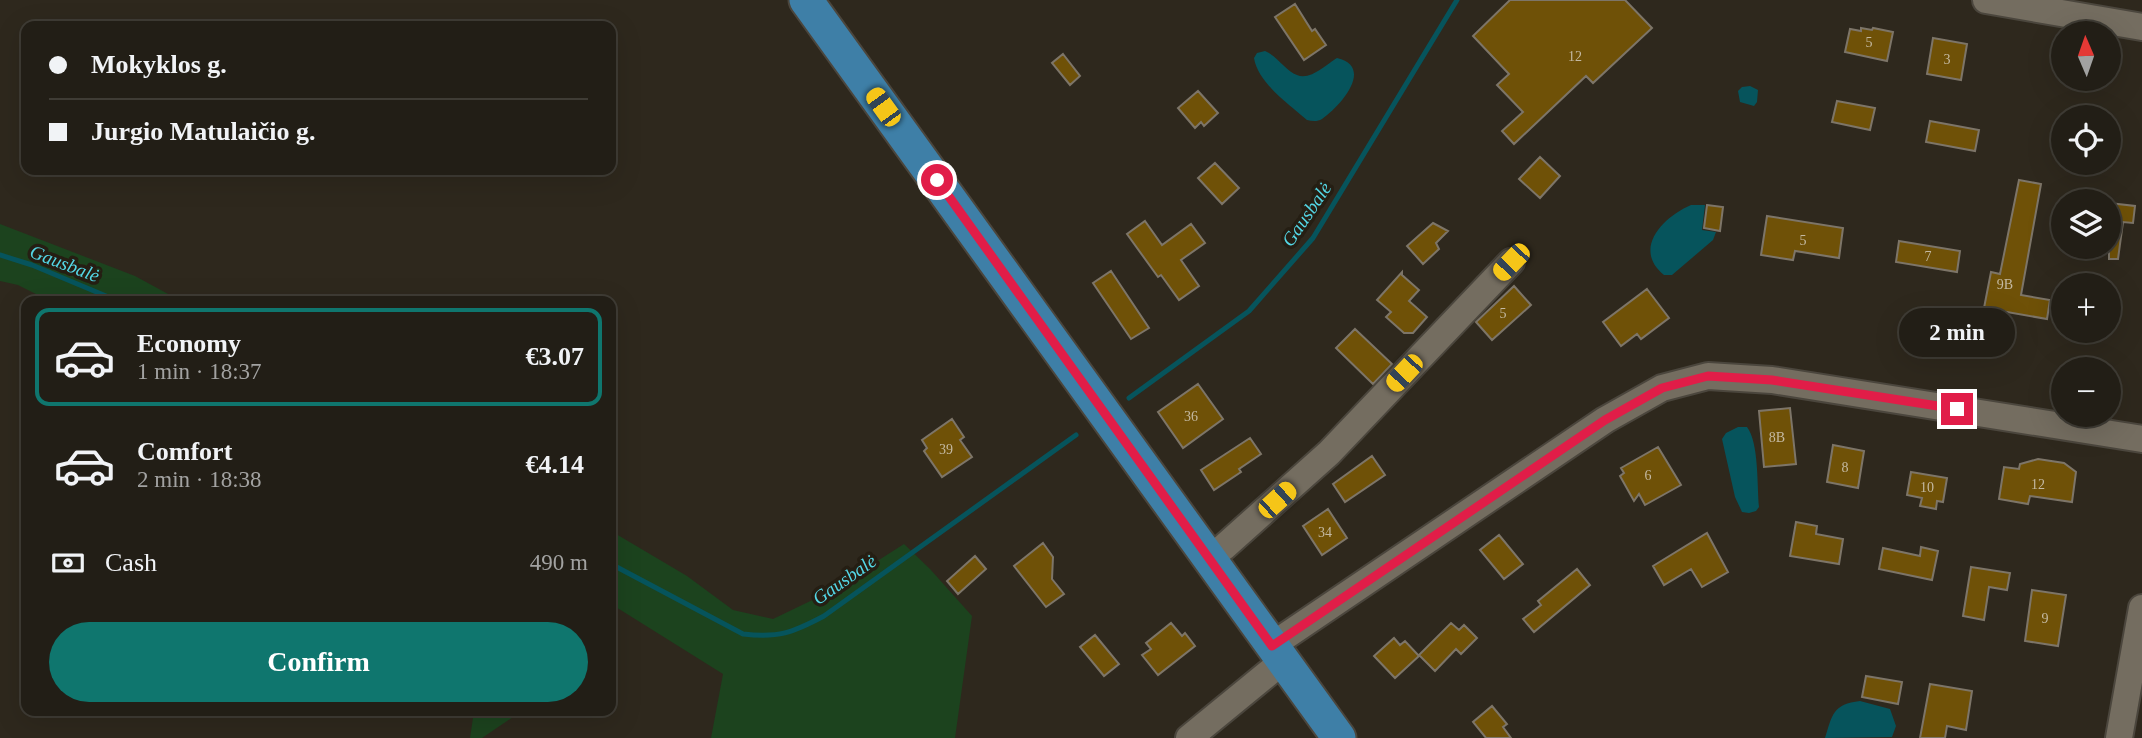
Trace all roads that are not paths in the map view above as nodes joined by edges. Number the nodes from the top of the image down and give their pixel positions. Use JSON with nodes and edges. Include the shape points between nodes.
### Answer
{"nodes":[{"id":1,"x":806,"y":0,"type":"edge"},
{"id":2,"x":1986,"y":0,"type":"edge"},
{"id":3,"x":2142,"y":27,"type":"edge"},
{"id":4,"x":1511,"y":262,"type":"dead end"},
{"id":5,"x":2142,"y":439,"type":"edge"},
{"id":6,"x":1208,"y":558,"type":"junction"},
{"id":7,"x":2142,"y":608,"type":"edge"},
{"id":8,"x":2138,"y":646,"type":"edge"},
{"id":9,"x":1277,"y":654,"type":"junction"},
{"id":10,"x":1189,"y":738,"type":"edge"},
{"id":11,"x":1339,"y":738,"type":"edge"},
{"id":12,"x":2119,"y":738,"type":"edge"}],
"edges":[{"from":1,"to":6,"type":"main road"},
{"from":2,"to":3,"type":"street"},
{"from":4,"to":6,"type":"street","via":[[1329,453]]},
{"from":5,"to":9,"type":"street","via":[[1772,380],[1708,376],[1662,388],[1605,420]]},
{"from":6,"to":9,"type":"main road"},
{"from":7,"to":8,"type":"street"},
{"from":8,"to":12,"type":"street"},
{"from":9,"to":10,"type":"street"},
{"from":9,"to":11,"type":"main road"}]}
